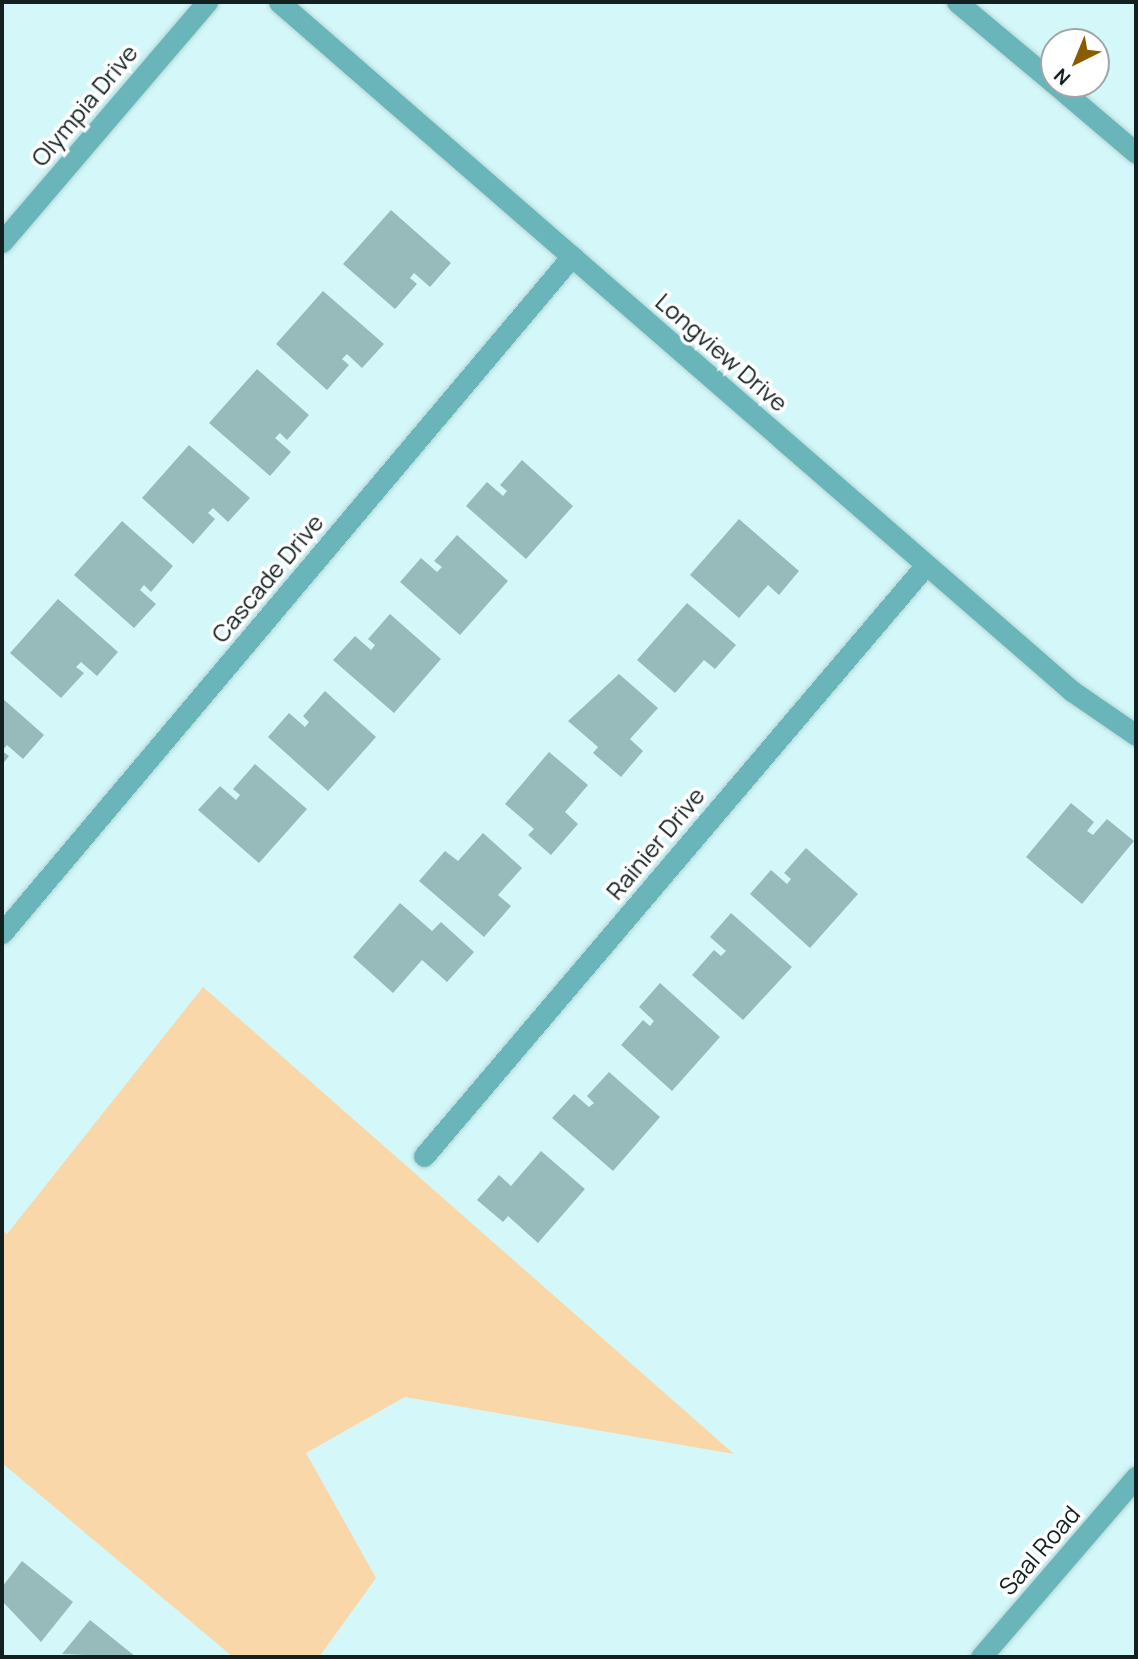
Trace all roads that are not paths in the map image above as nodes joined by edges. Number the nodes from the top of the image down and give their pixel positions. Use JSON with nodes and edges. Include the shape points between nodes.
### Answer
{"nodes":[{"id":1,"x":207,"y":2,"type":"edge"},
{"id":2,"x":279,"y":2,"type":"edge"},
{"id":3,"x":957,"y":2,"type":"edge"},
{"id":4,"x":1040,"y":72,"type":"edge"},
{"id":5,"x":1071,"y":98,"type":"edge"},
{"id":6,"x":1136,"y":153,"type":"edge"},
{"id":7,"x":2,"y":242,"type":"edge"},
{"id":8,"x":572,"y":256,"type":"junction"},
{"id":9,"x":926,"y":565,"type":"junction"},
{"id":10,"x":1136,"y":735,"type":"edge"},
{"id":11,"x":2,"y":933,"type":"edge"},
{"id":12,"x":424,"y":1156,"type":"dead end"},
{"id":13,"x":1136,"y":1477,"type":"edge"},
{"id":14,"x":981,"y":1657,"type":"edge"}],
"edges":[{"from":1,"to":7,"type":"street","name":"Olympia Drive"},
{"from":2,"to":8,"type":"street","name":"Longview Drive"},
{"from":3,"to":4,"type":"street"},
{"from":5,"to":6,"type":"street"},
{"from":8,"to":9,"type":"street","name":"Longview Drive"},
{"from":8,"to":11,"type":"street","name":"Cascade Drive"},
{"from":9,"to":10,"type":"street","name":"Longview Drive","via":[[1072,691]]},
{"from":9,"to":12,"type":"street","name":"Rainier Drive"},
{"from":13,"to":14,"type":"street","name":"Saal Road"}]}
